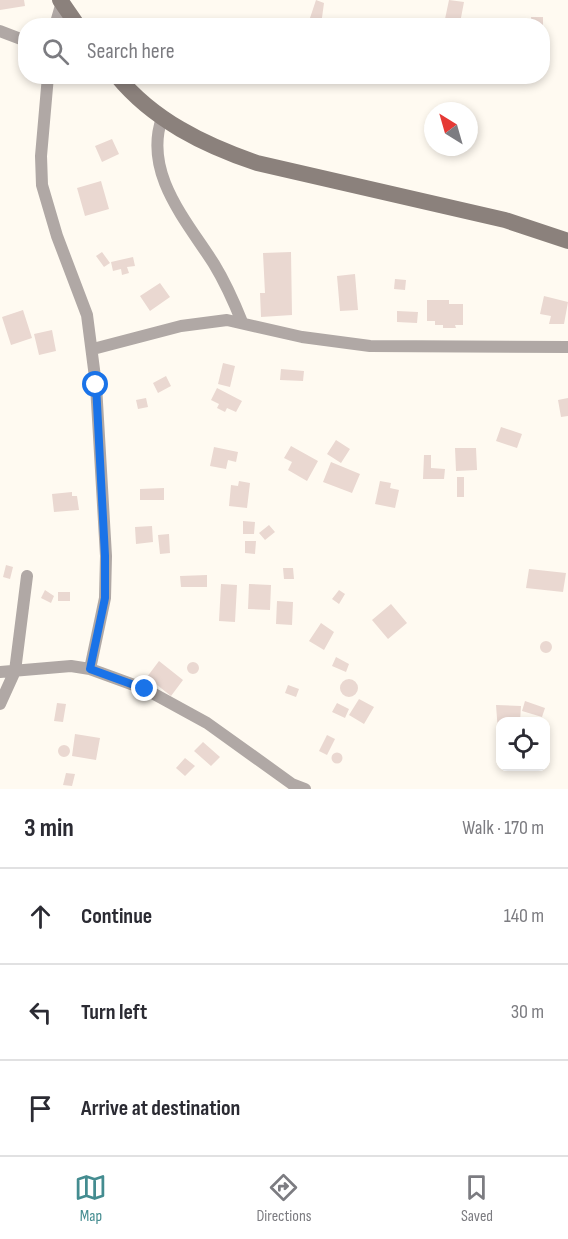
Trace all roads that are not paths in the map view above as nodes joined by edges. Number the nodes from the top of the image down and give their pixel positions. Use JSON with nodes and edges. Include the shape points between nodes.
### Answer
{"nodes":[{"id":1,"x":61,"y":1,"type":"edge"},
{"id":2,"x":57,"y":18,"type":"edge"},
{"id":3,"x":73,"y":18,"type":"edge"},
{"id":4,"x":0,"y":31,"type":"edge"},
{"id":5,"x":18,"y":38,"type":"edge"},
{"id":6,"x":47,"y":84,"type":"edge"},
{"id":7,"x":126,"y":84,"type":"edge"},
{"id":8,"x":162,"y":118,"type":"junction"},
{"id":9,"x":568,"y":241,"type":"edge"},
{"id":10,"x":242,"y":322,"type":"junction"},
{"id":11,"x":568,"y":348,"type":"edge"},
{"id":12,"x":93,"y":349,"type":"junction"},
{"id":13,"x":27,"y":576,"type":"dead end"},
{"id":14,"x":90,"y":669,"type":"junction"},
{"id":15,"x":15,"y":671,"type":"junction"},
{"id":16,"x":0,"y":672,"type":"edge"},
{"id":17,"x":0,"y":704,"type":"edge"},
{"id":18,"x":305,"y":789,"type":"edge"}],
"edges":[{"from":1,"to":2,"type":"street"},
{"from":1,"to":3,"type":"street"},
{"from":4,"to":5,"type":"street"},
{"from":6,"to":12,"type":"street","via":[[42,185],[87,315]]},
{"from":7,"to":8,"type":"street"},
{"from":8,"to":9,"type":"street","via":[[203,142],[257,163],[495,218]]},
{"from":8,"to":10,"type":"street","via":[[155,137],[163,178],[183,218],[215,265]]},
{"from":10,"to":11,"type":"street","via":[[302,337],[370,346]]},
{"from":10,"to":12,"type":"street","via":[[181,326]]},
{"from":12,"to":14,"type":"street","via":[[105,598]]},
{"from":13,"to":15,"type":"street"},
{"from":14,"to":15,"type":"street","via":[[71,666]]},
{"from":14,"to":18,"type":"street","via":[[171,702]]},
{"from":15,"to":16,"type":"street"},
{"from":15,"to":17,"type":"street"}]}
